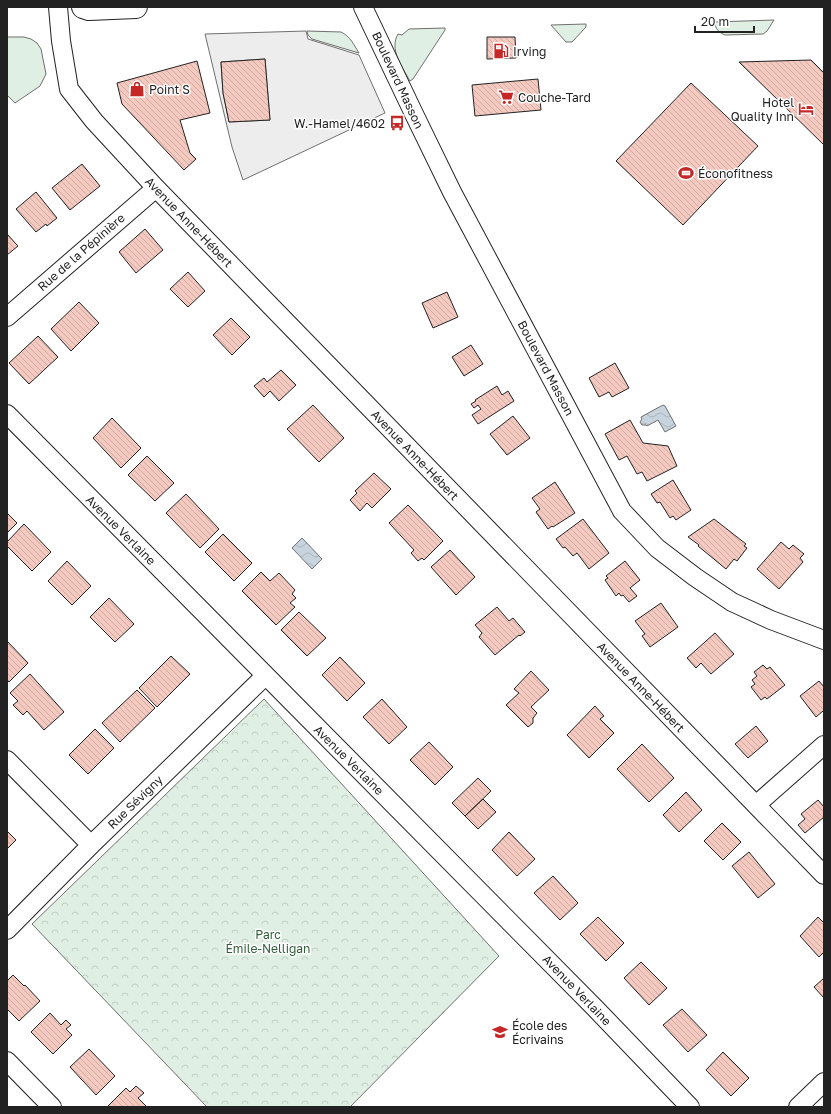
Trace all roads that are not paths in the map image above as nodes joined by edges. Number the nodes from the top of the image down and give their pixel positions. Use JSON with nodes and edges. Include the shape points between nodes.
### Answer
{"nodes":[{"id":1,"x":58,"y":7,"type":"edge"},
{"id":2,"x":83,"y":7,"type":"edge"},
{"id":3,"x":136,"y":7,"type":"edge"},
{"id":4,"x":363,"y":7,"type":"edge"},
{"id":5,"x":156,"y":188,"type":"junction"},
{"id":6,"x":7,"y":318,"type":"edge"},
{"id":7,"x":7,"y":414,"type":"edge"},
{"id":8,"x":824,"y":640,"type":"edge"},
{"id":9,"x":265,"y":676,"type":"junction"},
{"id":10,"x":824,"y":745,"type":"edge"},
{"id":11,"x":7,"y":760,"type":"edge"},
{"id":12,"x":756,"y":805,"type":"junction"},
{"id":13,"x":90,"y":845,"type":"junction"},
{"id":14,"x":824,"y":875,"type":"edge"},
{"id":15,"x":7,"y":930,"type":"edge"},
{"id":16,"x":7,"y":1061,"type":"edge"},
{"id":17,"x":824,"y":1082,"type":"edge"},
{"id":18,"x":52,"y":1107,"type":"edge"},
{"id":19,"x":690,"y":1107,"type":"edge"},
{"id":20,"x":798,"y":1107,"type":"edge"}],
"edges":[{"from":1,"to":5,"type":"street","name":"Avenue Anne-Hébert","via":[[69,89],[94,121]]},
{"from":2,"to":3,"type":"main road"},
{"from":4,"to":8,"type":"street","name":"Boulevard Masson","via":[[452,192],[622,511],[657,548],[732,602]]},
{"from":5,"to":6,"type":"street","name":"Rue de la Pépinière"},
{"from":5,"to":12,"type":"street","name":"Avenue Anne-Hébert"},
{"from":7,"to":9,"type":"street","name":"Avenue Verlaine"},
{"from":9,"to":13,"type":"street","name":"Rue Sévigny"},
{"from":9,"to":19,"type":"street","name":"Avenue Verlaine"},
{"from":10,"to":12,"type":"street"},
{"from":11,"to":13,"type":"street"},
{"from":12,"to":14,"type":"street","name":"Avenue Anne-Hébert"},
{"from":13,"to":15,"type":"street","name":"Rue Sévigny"},
{"from":16,"to":18,"type":"street"},
{"from":17,"to":20,"type":"street"}]}
